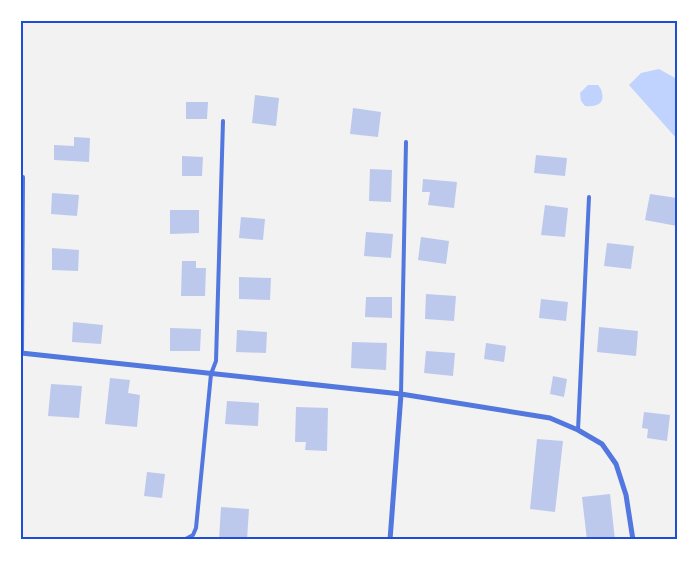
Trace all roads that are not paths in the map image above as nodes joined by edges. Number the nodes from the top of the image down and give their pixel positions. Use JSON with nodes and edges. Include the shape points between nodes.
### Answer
{"nodes":[{"id":1,"x":223,"y":120,"type":"dead end"},
{"id":2,"x":406,"y":142,"type":"dead end"},
{"id":3,"x":23,"y":177,"type":"dead end"},
{"id":4,"x":589,"y":197,"type":"dead end"},
{"id":5,"x":22,"y":353,"type":"edge"},
{"id":6,"x":212,"y":374,"type":"junction"},
{"id":7,"x":401,"y":394,"type":"junction"},
{"id":8,"x":578,"y":430,"type":"junction"},
{"id":9,"x":184,"y":540,"type":"edge"},
{"id":10,"x":390,"y":540,"type":"edge"},
{"id":11,"x":633,"y":540,"type":"edge"}],
"edges":[{"from":1,"to":6,"type":"lane","via":[[216,361]]},
{"from":2,"to":7,"type":"lane"},
{"from":3,"to":5,"type":"lane"},
{"from":4,"to":8,"type":"lane"},
{"from":5,"to":6,"type":"street"},
{"from":6,"to":7,"type":"street"},
{"from":6,"to":9,"type":"lane","via":[[196,528]]},
{"from":7,"to":8,"type":"street","via":[[550,418]]},
{"from":7,"to":10,"type":"street"},
{"from":8,"to":11,"type":"street","via":[[602,444],[616,464],[626,495]]}]}
